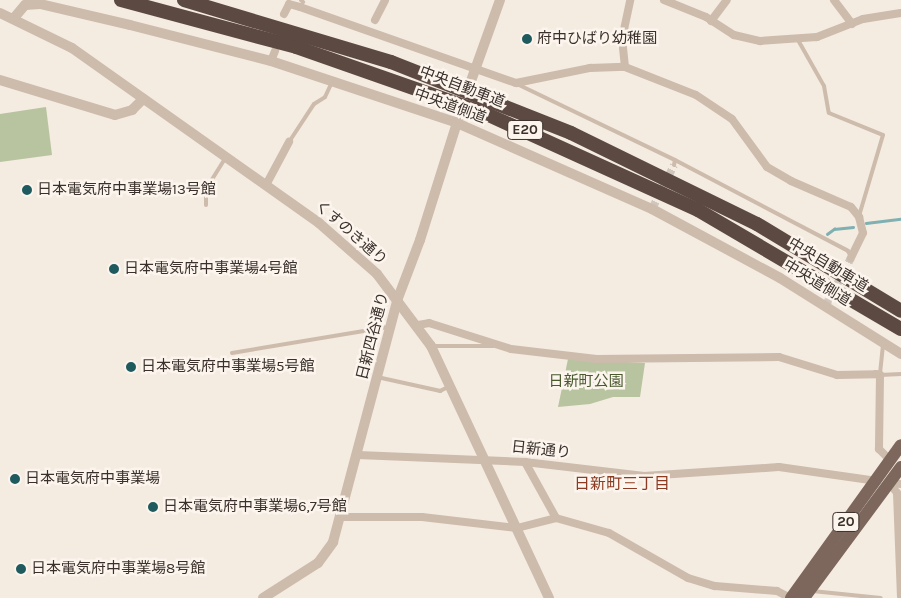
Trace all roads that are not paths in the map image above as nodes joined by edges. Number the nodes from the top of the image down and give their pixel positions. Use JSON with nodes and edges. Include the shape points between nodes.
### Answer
{"nodes":[{"id":1,"x":121,"y":0,"type":"edge"},
{"id":2,"x":184,"y":0,"type":"edge"},
{"id":3,"x":385,"y":0,"type":"edge"},
{"id":4,"x":500,"y":0,"type":"edge"},
{"id":5,"x":630,"y":0,"type":"edge"},
{"id":6,"x":664,"y":0,"type":"edge"},
{"id":7,"x":727,"y":0,"type":"edge"},
{"id":8,"x":834,"y":0,"type":"edge"},
{"id":9,"x":302,"y":2,"type":"edge"},
{"id":10,"x":59,"y":4,"type":"edge"},
{"id":11,"x":0,"y":12,"type":"edge"},
{"id":12,"x":901,"y":13,"type":"edge"},
{"id":13,"x":284,"y":14,"type":"dead end"},
{"id":14,"x":14,"y":18,"type":"junction"},
{"id":15,"x":375,"y":20,"type":"dead end"},
{"id":16,"x":711,"y":21,"type":"junction"},
{"id":17,"x":852,"y":24,"type":"junction"},
{"id":18,"x":798,"y":40,"type":"junction"},
{"id":19,"x":625,"y":67,"type":"junction"},
{"id":20,"x":475,"y":69,"type":"junction"},
{"id":21,"x":0,"y":80,"type":"edge"},
{"id":22,"x":333,"y":80,"type":"junction"},
{"id":23,"x":471,"y":81,"type":"dead end"},
{"id":24,"x":516,"y":83,"type":"junction"},
{"id":25,"x":143,"y":99,"type":"junction"},
{"id":26,"x":458,"y":118,"type":"junction"},
{"id":27,"x":289,"y":142,"type":"joint"},
{"id":28,"x":226,"y":157,"type":"junction"},
{"id":29,"x":676,"y":160,"type":"junction"},
{"id":30,"x":674,"y":165,"type":"tunnel mouth"},
{"id":31,"x":266,"y":185,"type":"junction"},
{"id":32,"x":206,"y":205,"type":"dead end"},
{"id":33,"x":859,"y":217,"type":"junction"},
{"id":34,"x":851,"y":258,"type":"joint"},
{"id":35,"x":398,"y":298,"type":"junction"},
{"id":36,"x":901,"y":311,"type":"edge"},
{"id":37,"x":418,"y":325,"type":"junction"},
{"id":38,"x":390,"y":327,"type":"junction"},
{"id":39,"x":901,"y":329,"type":"edge"},
{"id":40,"x":883,"y":342,"type":"junction"},
{"id":41,"x":431,"y":346,"type":"junction"},
{"id":42,"x":496,"y":346,"type":"junction"},
{"id":43,"x":232,"y":353,"type":"dead end"},
{"id":44,"x":901,"y":354,"type":"edge"},
{"id":45,"x":901,"y":374,"type":"edge"},
{"id":46,"x":880,"y":375,"type":"junction"},
{"id":47,"x":377,"y":377,"type":"junction"},
{"id":48,"x":451,"y":386,"type":"junction"},
{"id":49,"x":901,"y":445,"type":"edge"},
{"id":50,"x":358,"y":455,"type":"junction"},
{"id":51,"x":485,"y":460,"type":"junction"},
{"id":52,"x":525,"y":462,"type":"junction"},
{"id":53,"x":896,"y":463,"type":"edge"},
{"id":54,"x":875,"y":481,"type":"junction"},
{"id":55,"x":895,"y":484,"type":"edge"},
{"id":56,"x":342,"y":517,"type":"junction"},
{"id":57,"x":556,"y":518,"type":"junction"},
{"id":58,"x":516,"y":528,"type":"junction"},
{"id":59,"x":900,"y":549,"type":"edge"},
{"id":60,"x":807,"y":594,"type":"edge"},
{"id":61,"x":901,"y":596,"type":"edge"},
{"id":62,"x":263,"y":598,"type":"edge"},
{"id":63,"x":549,"y":598,"type":"edge"},
{"id":64,"x":791,"y":598,"type":"edge"},
{"id":65,"x":881,"y":598,"type":"edge"}],
"edges":[{"from":1,"to":39,"type":"highway","name":"中央自動車道","number":"E20","bridge":true,"via":[[296,47],[490,115],[698,210]]},
{"from":2,"to":36,"type":"highway","name":"中央自動車道","number":"E20","bridge":true,"via":[[391,62],[571,133],[748,220]]},
{"from":3,"to":15,"type":"street"},
{"from":4,"to":20,"type":"street"},
{"from":5,"to":19,"type":"street","via":[[622,39]]},
{"from":6,"to":16,"type":"street"},
{"from":7,"to":16,"type":"street"},
{"from":8,"to":17,"type":"street"},
{"from":9,"to":13,"type":"street","via":[[289,4]]},
{"from":9,"to":20,"type":"street"},
{"from":10,"to":14,"type":"street","name":"中央道側道","via":[[25,5]]},
{"from":10,"to":22,"type":"street","name":"中央道側道","via":[[273,56]]},
{"from":11,"to":14,"type":"street","name":"くすのき通り"},
{"from":12,"to":17,"type":"street"},
{"from":14,"to":25,"type":"street","name":"くすのき通り","via":[[72,48]]},
{"from":16,"to":18,"type":"street","via":[[751,40]]},
{"from":17,"to":18,"type":"street"},
{"from":18,"to":33,"type":"lane","via":[[824,86],[829,113],[883,135]]},
{"from":19,"to":24,"type":"street","via":[[590,68]]},
{"from":19,"to":33,"type":"street","via":[[696,95],[732,119],[768,167],[791,181],[836,198],[851,207]]},
{"from":20,"to":23,"type":"street"},
{"from":20,"to":24,"type":"street"},
{"from":21,"to":25,"type":"street","via":[[115,115],[132,110]]},
{"from":22,"to":26,"type":"street","name":"中央道側道"},
{"from":22,"to":27,"type":"lane","via":[[325,97],[314,104]]},
{"from":24,"to":29,"type":"lane"},
{"from":25,"to":28,"type":"street","name":"くすのき通り"},
{"from":26,"to":35,"type":"street","name":"日新四谷通り"},
{"from":26,"to":40,"type":"street","name":"中央道側道","via":[[652,209],[780,278]]},
{"from":27,"to":31,"type":"street"},
{"from":28,"to":31,"type":"street","name":"くすのき通り"},
{"from":28,"to":32,"type":"lane","via":[[206,189]]},
{"from":29,"to":30,"type":"lane"},
{"from":29,"to":34,"type":"lane","via":[[848,250]]},
{"from":31,"to":35,"type":"street","name":"くすのき通り","via":[[350,247]]},
{"from":33,"to":34,"type":"street","via":[[863,234]]},
{"from":35,"to":37,"type":"street","name":"くすのき通り"},
{"from":35,"to":38,"type":"street","name":"日新四谷通り"},
{"from":37,"to":41,"type":"street","name":"くすのき通り"},
{"from":37,"to":42,"type":"street","via":[[429,323]]},
{"from":38,"to":43,"type":"lane"},
{"from":38,"to":47,"type":"street","name":"日新四谷通り"},
{"from":40,"to":44,"type":"street","name":"中央道側道"},
{"from":40,"to":46,"type":"lane"},
{"from":41,"to":42,"type":"lane"},
{"from":41,"to":48,"type":"street","name":"くすのき通り"},
{"from":42,"to":46,"type":"street","via":[[596,359],[779,358],[837,374]]},
{"from":45,"to":46,"type":"lane"},
{"from":46,"to":53,"type":"street","via":[[880,448]]},
{"from":47,"to":48,"type":"lane","via":[[440,391]]},
{"from":47,"to":50,"type":"street","name":"日新四谷通り"},
{"from":48,"to":51,"type":"street","name":"くすのき通り"},
{"from":49,"to":53,"type":"main road","number":"20"},
{"from":50,"to":51,"type":"street","name":"日新通り"},
{"from":50,"to":56,"type":"street"},
{"from":51,"to":52,"type":"street","name":"日新通り"},
{"from":51,"to":58,"type":"street","name":"くすのき通り"},
{"from":52,"to":54,"type":"street","name":"日新通り","via":[[644,476],[779,467]]},
{"from":52,"to":57,"type":"street"},
{"from":53,"to":54,"type":"main road","number":"20"},
{"from":53,"to":55,"type":"main road","number":"20"},
{"from":54,"to":55,"type":"street","name":"日新通り"},
{"from":54,"to":64,"type":"main road","number":"20"},
{"from":55,"to":59,"type":"street"},
{"from":55,"to":60,"type":"main road","number":"20"},
{"from":56,"to":58,"type":"street","via":[[422,517]]},
{"from":56,"to":62,"type":"street","via":[[323,559]]},
{"from":57,"to":58,"type":"street"},
{"from":57,"to":64,"type":"street","via":[[609,534],[688,578],[715,586],[778,591]]},
{"from":58,"to":63,"type":"street","name":"くすのき通り"},
{"from":59,"to":61,"type":"street"},
{"from":60,"to":65,"type":"lane"}]}
